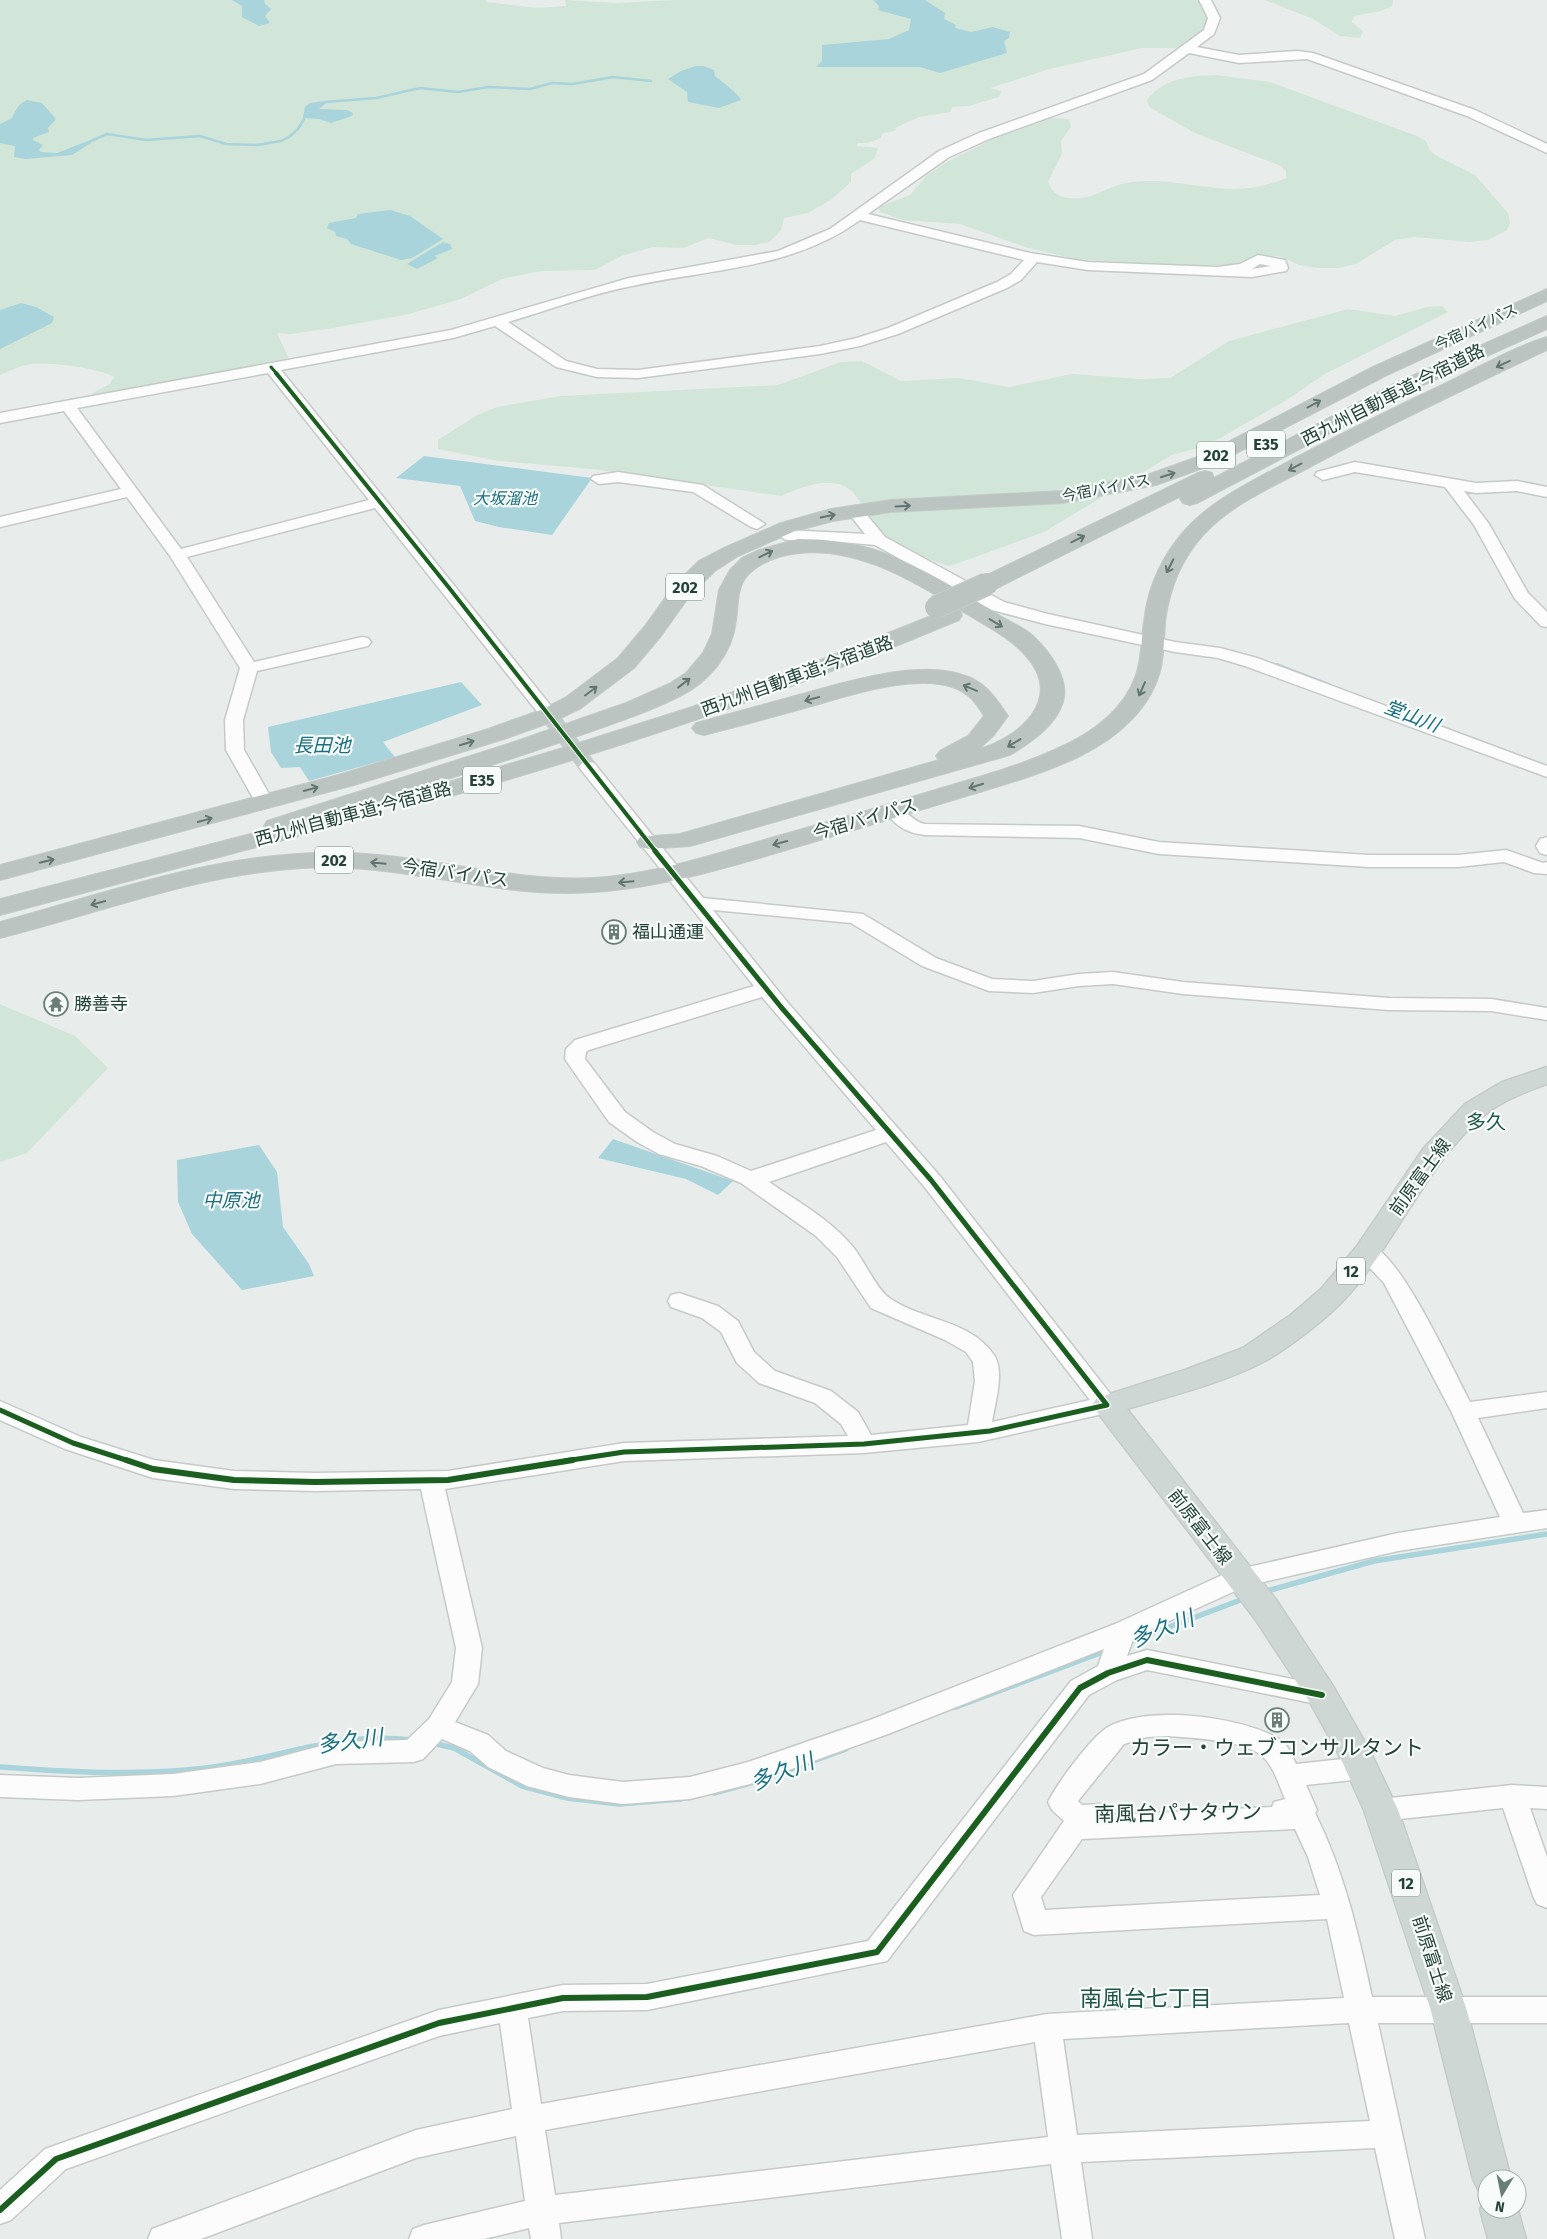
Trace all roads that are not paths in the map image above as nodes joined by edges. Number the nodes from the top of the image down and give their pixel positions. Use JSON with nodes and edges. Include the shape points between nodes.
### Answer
{"nodes":[{"id":1,"x":1205,"y":0,"type":"edge"},
{"id":2,"x":1187,"y":49,"type":"junction"},
{"id":3,"x":1547,"y":149,"type":"edge"},
{"id":4,"x":858,"y":216,"type":"junction"},
{"id":5,"x":1034,"y":258,"type":"junction"},
{"id":6,"x":1217,"y":271,"type":"dead end"},
{"id":7,"x":1547,"y":294,"type":"edge"},
{"id":8,"x":1547,"y":311,"type":"edge"},
{"id":9,"x":498,"y":322,"type":"junction"},
{"id":10,"x":1547,"y":322,"type":"edge"},
{"id":11,"x":1547,"y":343,"type":"edge"},
{"id":12,"x":271,"y":367,"type":"junction"},
{"id":13,"x":67,"y":405,"type":"junction"},
{"id":14,"x":0,"y":418,"type":"edge"},
{"id":15,"x":1323,"y":475,"type":"dead end"},
{"id":16,"x":599,"y":479,"type":"dead end"},
{"id":17,"x":1451,"y":484,"type":"junction"},
{"id":18,"x":129,"y":492,"type":"junction"},
{"id":19,"x":1547,"y":492,"type":"edge"},
{"id":20,"x":380,"y":502,"type":"junction"},
{"id":21,"x":855,"y":512,"type":"junction"},
{"id":22,"x":0,"y":522,"type":"edge"},
{"id":23,"x":757,"y":524,"type":"dead end"},
{"id":24,"x":786,"y":535,"type":"dead end"},
{"id":25,"x":879,"y":540,"type":"junction"},
{"id":26,"x":177,"y":556,"type":"junction"},
{"id":27,"x":993,"y":588,"type":"junction"},
{"id":28,"x":943,"y":611,"type":"junction"},
{"id":29,"x":1547,"y":622,"type":"edge"},
{"id":30,"x":362,"y":642,"type":"dead end"},
{"id":31,"x":1155,"y":642,"type":"junction"},
{"id":32,"x":249,"y":668,"type":"junction"},
{"id":33,"x":549,"y":715,"type":"junction"},
{"id":34,"x":588,"y":767,"type":"tunnel mouth"},
{"id":35,"x":1547,"y":772,"type":"edge"},
{"id":36,"x":496,"y":776,"type":"junction"},
{"id":37,"x":264,"y":801,"type":"junction"},
{"id":38,"x":895,"y":812,"type":"junction"},
{"id":39,"x":276,"y":826,"type":"junction"},
{"id":40,"x":649,"y":842,"type":"junction"},
{"id":41,"x":1547,"y":843,"type":"edge"},
{"id":42,"x":224,"y":844,"type":"junction"},
{"id":43,"x":1547,"y":849,"type":"edge"},
{"id":44,"x":1547,"y":868,"type":"edge"},
{"id":45,"x":673,"y":871,"type":"junction"},
{"id":46,"x":0,"y":873,"type":"edge"},
{"id":47,"x":0,"y":892,"type":"edge"},
{"id":48,"x":0,"y":897,"type":"edge"},
{"id":49,"x":698,"y":903,"type":"junction"},
{"id":50,"x":0,"y":907,"type":"edge"},
{"id":51,"x":0,"y":912,"type":"edge"},
{"id":52,"x":0,"y":930,"type":"edge"},
{"id":53,"x":767,"y":989,"type":"junction"},
{"id":54,"x":1547,"y":1014,"type":"edge"},
{"id":55,"x":1547,"y":1075,"type":"edge"},
{"id":56,"x":890,"y":1133,"type":"junction"},
{"id":57,"x":748,"y":1178,"type":"junction"},
{"id":58,"x":1367,"y":1253,"type":"junction"},
{"id":59,"x":679,"y":1301,"type":"dead end"},
{"id":60,"x":1547,"y":1400,"type":"edge"},
{"id":61,"x":1107,"y":1405,"type":"junction"},
{"id":62,"x":0,"y":1410,"type":"edge"},
{"id":63,"x":1463,"y":1411,"type":"junction"},
{"id":64,"x":978,"y":1432,"type":"junction"},
{"id":65,"x":864,"y":1444,"type":"junction"},
{"id":66,"x":431,"y":1480,"type":"junction"},
{"id":67,"x":1547,"y":1518,"type":"edge"},
{"id":68,"x":1516,"y":1524,"type":"junction"},
{"id":69,"x":1240,"y":1578,"type":"junction"},
{"id":70,"x":1122,"y":1637,"type":"junction"},
{"id":71,"x":1108,"y":1673,"type":"junction"},
{"id":72,"x":1322,"y":1695,"type":"junction"},
{"id":73,"x":427,"y":1738,"type":"junction"},
{"id":74,"x":1362,"y":1768,"type":"junction"},
{"id":75,"x":1289,"y":1776,"type":"junction"},
{"id":76,"x":0,"y":1786,"type":"edge"},
{"id":77,"x":1512,"y":1796,"type":"junction"},
{"id":78,"x":1547,"y":1798,"type":"edge"},
{"id":79,"x":1381,"y":1810,"type":"junction"},
{"id":80,"x":1547,"y":1896,"type":"edge"},
{"id":81,"x":1338,"y":1906,"type":"junction"},
{"id":82,"x":512,"y":2008,"type":"junction"},
{"id":83,"x":1360,"y":2010,"type":"junction"},
{"id":84,"x":1547,"y":2010,"type":"edge"},
{"id":85,"x":1449,"y":2011,"type":"junction"},
{"id":86,"x":1047,"y":2027,"type":"junction"},
{"id":87,"x":530,"y":2118,"type":"junction"},
{"id":88,"x":1388,"y":2134,"type":"junction"},
{"id":89,"x":1064,"y":2149,"type":"junction"},
{"id":90,"x":1489,"y":2169,"type":"edge"},
{"id":91,"x":0,"y":2210,"type":"edge"},
{"id":92,"x":1502,"y":2219,"type":"edge"},
{"id":93,"x":544,"y":2225,"type":"edge"},
{"id":94,"x":163,"y":2239,"type":"edge"},
{"id":95,"x":424,"y":2239,"type":"edge"},
{"id":96,"x":1077,"y":2239,"type":"edge"},
{"id":97,"x":1410,"y":2239,"type":"edge"},
{"id":98,"x":1507,"y":2239,"type":"edge"}],
"edges":[{"from":1,"to":2,"type":"street","via":[[1214,22],[1205,36]]},
{"from":2,"to":3,"type":"street","via":[[1239,59],[1309,56],[1470,113]]},
{"from":2,"to":4,"type":"street","via":[[1164,68],[1143,79],[984,136],[944,154]]},
{"from":4,"to":5,"type":"street"},
{"from":4,"to":9,"type":"street","via":[[817,241],[783,254],[629,282]]},
{"from":5,"to":6,"type":"street","via":[[1114,268]]},
{"from":5,"to":9,"type":"street","via":[[1016,277],[1002,285],[860,342],[638,374],[597,374],[561,364]]},
{"from":21,"to":7,"type":"highway","name":"今宿バイパス","number":"202","one_way":true,"via":[[891,506],[1062,497],[1149,481],[1210,458],[1380,371]]},
{"from":27,"to":8,"type":"highway","name":"西九州自動車道;今宿道路","number":"E35","one_way":true,"via":[[1399,376]]},
{"from":9,"to":12,"type":"street","via":[[453,334]]},
{"from":10,"to":27,"type":"highway","name":"西九州自動車道;今宿道路","number":"E35","via":[[1403,387],[1128,530]]},
{"from":11,"to":31,"type":"highway","name":"今宿バイパス","number":"202","one_way":true,"via":[[1329,447],[1263,484],[1202,524],[1178,551],[1167,570],[1154,623]]},
{"from":12,"to":13,"type":"street"},
{"from":12,"to":20,"type":"street"},
{"from":13,"to":14,"type":"street"},
{"from":13,"to":18,"type":"street"},
{"from":15,"to":17,"type":"street","via":[[1355,467]]},
{"from":16,"to":23,"type":"street","via":[[618,477],[697,488]]},
{"from":17,"to":19,"type":"street","via":[[1476,488],[1517,486]]},
{"from":17,"to":29,"type":"street","via":[[1481,524],[1521,595]]},
{"from":18,"to":22,"type":"street"},
{"from":18,"to":26,"type":"street"},
{"from":20,"to":26,"type":"street"},
{"from":20,"to":33,"type":"street"},
{"from":21,"to":25,"type":"street"},
{"from":33,"to":21,"type":"highway","name":"今宿バイパス","number":"202","one_way":true,"via":[[591,691],[626,663],[683,589],[707,566],[788,527]]},
{"from":24,"to":25,"type":"street"},
{"from":25,"to":31,"type":"street","via":[[998,606]]},
{"from":26,"to":32,"type":"street"},
{"from":27,"to":28,"type":"highway","name":"西九州自動車道;今宿道路","number":"E35"},
{"from":28,"to":36,"type":"highway","name":"西九州自動車道;今宿道路","number":"E35","via":[[866,652],[774,686]]},
{"from":28,"to":39,"type":"highway","name":"西九州自動車道;今宿道路","number":"E35","via":[[689,702],[498,762]]},
{"from":30,"to":32,"type":"street"},
{"from":31,"to":35,"type":"street","via":[[1220,653],[1250,662]]},
{"from":31,"to":38,"type":"highway","name":"今宿バイパス","number":"202","one_way":true,"via":[[1148,675],[1138,697],[1115,723],[1093,740],[1035,768]]},
{"from":32,"to":37,"type":"street","via":[[234,720],[235,750]]},
{"from":37,"to":33,"type":"highway","name":"今宿バイパス","number":"202","one_way":true,"via":[[418,758]]},
{"from":34,"to":40,"type":"street"},
{"from":40,"to":36,"type":"highway","one_way":true,"via":[[924,764],[962,750],[985,734],[996,716],[991,703],[979,691],[951,680],[913,676],[882,680],[608,754]]},
{"from":36,"to":42,"type":"highway","name":"西九州自動車道;今宿道路","number":"E35"},
{"from":46,"to":37,"type":"highway","name":"今宿バイパス","number":"202","one_way":true},
{"from":38,"to":44,"type":"street","via":[[912,828],[931,830],[1079,832],[1159,848],[1369,861],[1458,861],[1506,856],[1541,869]]},
{"from":38,"to":45,"type":"highway","name":"今宿バイパス","number":"202","one_way":true},
{"from":39,"to":40,"type":"highway","one_way":true,"via":[[530,745],[679,688],[705,667],[718,647],[725,626],[726,600],[735,576],[745,565],[775,550],[806,545],[840,546],[894,564],[1024,640],[1038,653],[1047,668],[1055,694],[1050,708],[1038,726],[1002,750],[681,841]]},
{"from":39,"to":42,"type":"highway","name":"西九州自動車道;今宿道路","number":"E35"},
{"from":40,"to":45,"type":"street"},
{"from":41,"to":43,"type":"street"},
{"from":42,"to":47,"type":"highway","via":[[203,838]]},
{"from":42,"to":48,"type":"highway","name":"西九州自動車道;今宿道路","number":"E35"},
{"from":42,"to":50,"type":"highway","name":"西九州自動車道;今宿道路","number":"E35"},
{"from":42,"to":51,"type":"highway","via":[[197,862]]},
{"from":45,"to":49,"type":"street"},
{"from":45,"to":52,"type":"highway","name":"今宿バイパス","number":"202","one_way":true,"via":[[636,881],[590,885],[542,884],[346,859],[300,861],[191,878]]},
{"from":49,"to":53,"type":"street"},
{"from":49,"to":54,"type":"street","via":[[856,918],[929,962],[989,985],[1033,987],[1113,978],[1183,988],[1389,1004],[1491,1005]]},
{"from":53,"to":56,"type":"street"},
{"from":53,"to":57,"type":"street","via":[[582,1045],[574,1053],[617,1117],[627,1125],[667,1149]]},
{"from":55,"to":58,"type":"main road","name":"前原富士線","number":"12","via":[[1511,1088],[1474,1110],[1432,1155]]},
{"from":56,"to":57,"type":"street","via":[[770,1174]]},
{"from":56,"to":61,"type":"street","via":[[931,1180]]},
{"from":57,"to":64,"type":"street","via":[[824,1231],[845,1252],[879,1302],[974,1346],[985,1360],[987,1381]]},
{"from":58,"to":61,"type":"main road","name":"前原富士線","number":"12","via":[[1331,1296],[1302,1322],[1252,1355]]},
{"from":58,"to":63,"type":"street","via":[[1394,1278]]},
{"from":59,"to":65,"type":"street","via":[[710,1312],[730,1327],[745,1357],[767,1377],[823,1397],[850,1418]]},
{"from":60,"to":63,"type":"street"},
{"from":61,"to":64,"type":"street"},
{"from":61,"to":69,"type":"main road","name":"前原富士線","number":"12"},
{"from":62,"to":66,"type":"street","via":[[73,1443],[154,1469],[234,1480]]},
{"from":63,"to":68,"type":"street"},
{"from":64,"to":65,"type":"street"},
{"from":65,"to":66,"type":"street","via":[[624,1452]]},
{"from":66,"to":73,"type":"street","via":[[469,1648],[465,1684]]},
{"from":67,"to":68,"type":"street"},
{"from":68,"to":69,"type":"street","via":[[1398,1542]]},
{"from":69,"to":70,"type":"street"},
{"from":69,"to":72,"type":"main road","name":"前原富士線","number":"12","via":[[1266,1610]]},
{"from":70,"to":71,"type":"street"},
{"from":70,"to":73,"type":"street","via":[[816,1751],[750,1773],[690,1788],[623,1793],[569,1786],[537,1778],[497,1759],[479,1743]]},
{"from":71,"to":72,"type":"street","via":[[1146,1660]]},
{"from":71,"to":82,"type":"street","via":[[1080,1688],[877,1952],[647,1997],[564,1998]]},
{"from":72,"to":74,"type":"main road","name":"前原富士線","number":"12"},
{"from":73,"to":76,"type":"street","via":[[336,1753],[260,1773],[173,1785],[78,1789]]},
{"from":74,"to":75,"type":"street"},
{"from":74,"to":79,"type":"main road","name":"前原富士線","number":"12"},
{"from":75,"to":75,"type":"street","name":"南風台パナタウン","via":[[1272,1748],[1249,1738],[1219,1731],[1153,1724],[1116,1735],[1062,1802],[1076,1816],[1303,1810]]},
{"from":77,"to":78,"type":"street"},
{"from":77,"to":79,"type":"street"},
{"from":77,"to":80,"type":"street"},
{"from":79,"to":85,"type":"main road","name":"前原富士線","number":"12"},
{"from":81,"to":81,"type":"street","via":[[1034,1923],[1027,1895],[1074,1828],[1303,1817],[1322,1857]]},
{"from":81,"to":83,"type":"street"},
{"from":82,"to":87,"type":"street"},
{"from":82,"to":91,"type":"street","via":[[439,2023],[56,2159]]},
{"from":83,"to":85,"type":"street"},
{"from":83,"to":86,"type":"street"},
{"from":83,"to":88,"type":"street"},
{"from":84,"to":85,"type":"street"},
{"from":85,"to":90,"type":"main road","name":"前原富士線","number":"12"},
{"from":86,"to":87,"type":"street"},
{"from":86,"to":89,"type":"street"},
{"from":87,"to":93,"type":"street"},
{"from":87,"to":94,"type":"street","via":[[416,2144]]},
{"from":88,"to":89,"type":"street"},
{"from":88,"to":97,"type":"street"},
{"from":89,"to":93,"type":"street"},
{"from":89,"to":96,"type":"street"},
{"from":92,"to":98,"type":"main road"},
{"from":93,"to":95,"type":"street"}]}
